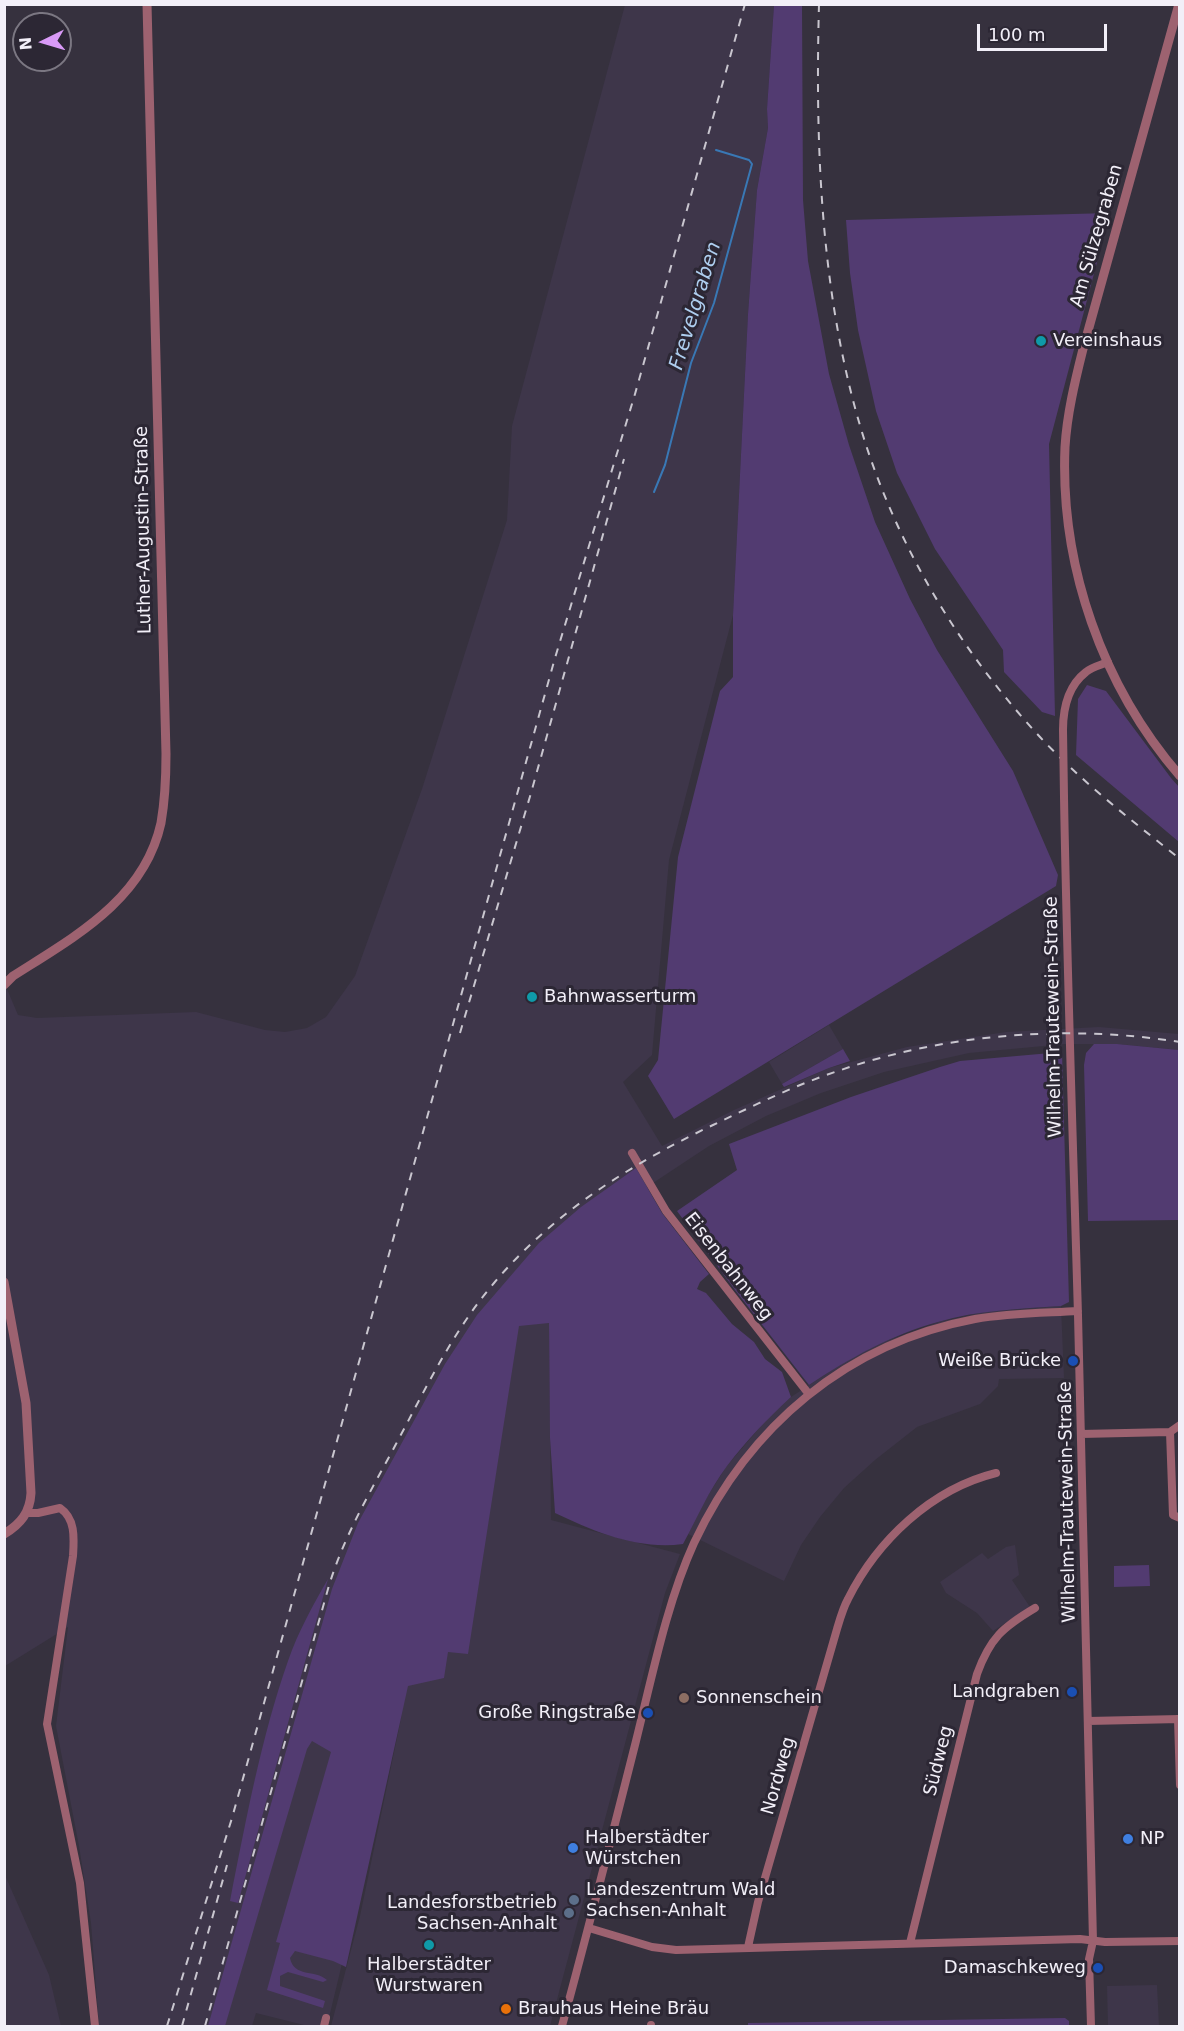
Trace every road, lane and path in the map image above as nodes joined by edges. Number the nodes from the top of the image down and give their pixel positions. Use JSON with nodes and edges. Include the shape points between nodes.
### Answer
{"nodes":[{"id":1,"x":147,"y":4,"type":"edge"},
{"id":2,"x":1179,"y":4,"type":"edge"},
{"id":3,"x":1108,"y":662,"type":"junction"},
{"id":4,"x":1179,"y":776,"type":"edge"},
{"id":5,"x":4,"y":985,"type":"edge"},
{"id":6,"x":632,"y":1153,"type":"dead end"},
{"id":7,"x":4,"y":1282,"type":"edge"},
{"id":8,"x":1078,"y":1311,"type":"junction"},
{"id":9,"x":9,"y":1340,"type":"edge"},
{"id":10,"x":808,"y":1394,"type":"junction"},
{"id":11,"x":1179,"y":1425,"type":"edge"},
{"id":12,"x":1170,"y":1432,"type":"junction"},
{"id":13,"x":1081,"y":1434,"type":"junction"},
{"id":14,"x":996,"y":1473,"type":"dead end"},
{"id":15,"x":27,"y":1513,"type":"junction"},
{"id":16,"x":1179,"y":1518,"type":"edge"},
{"id":17,"x":4,"y":1534,"type":"edge"},
{"id":18,"x":1035,"y":1608,"type":"dead end"},
{"id":19,"x":1179,"y":1719,"type":"edge"},
{"id":20,"x":1088,"y":1721,"type":"junction"},
{"id":21,"x":1179,"y":1785,"type":"edge"},
{"id":22,"x":589,"y":1928,"type":"junction"},
{"id":23,"x":1093,"y":1941,"type":"junction"},
{"id":24,"x":1179,"y":1941,"type":"edge"},
{"id":25,"x":910,"y":1944,"type":"junction"},
{"id":26,"x":748,"y":1947,"type":"junction"},
{"id":27,"x":95,"y":2026,"type":"edge"},
{"id":28,"x":562,"y":2026,"type":"edge"},
{"id":29,"x":1091,"y":2026,"type":"edge"}],
"edges":[{"from":1,"to":5,"type":"street","name":"Luther-Augustin-Straße","via":[[166,754],[163,811],[151,852],[119,901],[79,934]]},
{"from":2,"to":3,"type":"street","name":"Am Sülzegraben","via":[[1083,349],[1065,446],[1065,501],[1073,562]]},
{"from":3,"to":4,"type":"street","name":"Am Sülzegraben","via":[[1142,723]]},
{"from":3,"to":8,"type":"street","name":"Wilhelm-Trautewein-Straße","bridge":true,"via":[[1086,672],[1074,686],[1064,711],[1063,730]]},
{"from":6,"to":10,"type":"street","name":"Eisenbahnweg","via":[[666,1211]]},
{"from":7,"to":9,"type":"street"},
{"from":8,"to":10,"type":"street","via":[[1000,1316],[947,1326],[880,1349]]},
{"from":8,"to":13,"type":"street","name":"Wilhelm-Trautewein-Straße"},
{"from":9,"to":15,"type":"street","via":[[26,1403],[31,1493]]},
{"from":10,"to":22,"type":"street","via":[[735,1472],[718,1495],[694,1544],[654,1669]]},
{"from":11,"to":12,"type":"street"},
{"from":12,"to":13,"type":"street"},
{"from":12,"to":16,"type":"street","via":[[1173,1515]]},
{"from":13,"to":20,"type":"street","name":"Wilhelm-Trautewein-Straße"},
{"from":14,"to":26,"type":"street","name":"Nordweg","via":[[945,1493],[912,1518],[868,1565],[847,1600]]},
{"from":15,"to":17,"type":"street"},
{"from":15,"to":27,"type":"street","via":[[60,1508],[72,1522],[73,1556],[47,1724],[80,1882]]},
{"from":18,"to":25,"type":"street","name":"Südweg","via":[[1002,1630],[990,1645],[977,1674]]},
{"from":19,"to":20,"type":"street"},
{"from":19,"to":21,"type":"street"},
{"from":20,"to":23,"type":"street","name":"Wilhelm-Trautewein-Straße"},
{"from":22,"to":26,"type":"street","via":[[664,1949]]},
{"from":22,"to":28,"type":"street"},
{"from":23,"to":24,"type":"street"},
{"from":23,"to":25,"type":"street"},
{"from":23,"to":29,"type":"street","name":"Wilhelm-Trautewein-Straße","via":[[1089,1959]]},
{"from":25,"to":26,"type":"street"}]}
